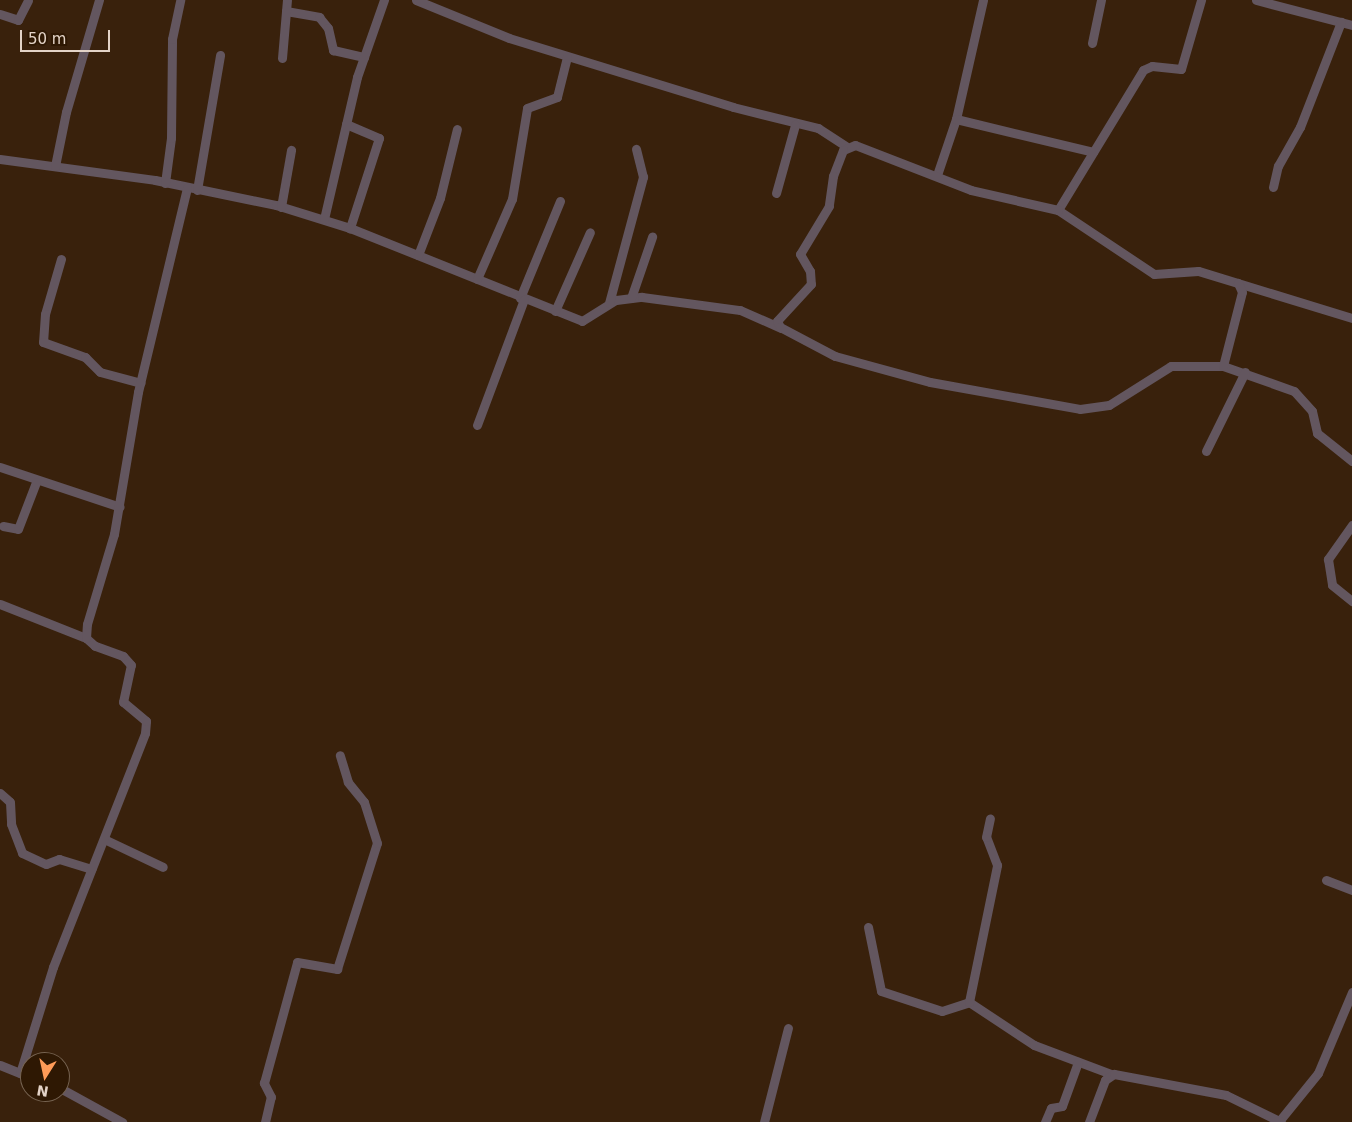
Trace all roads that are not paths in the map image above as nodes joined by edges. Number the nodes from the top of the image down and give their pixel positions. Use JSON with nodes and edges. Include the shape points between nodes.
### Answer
{"nodes":[{"id":1,"x":28,"y":0,"type":"edge"},
{"id":2,"x":99,"y":0,"type":"edge"},
{"id":3,"x":180,"y":0,"type":"edge"},
{"id":4,"x":288,"y":0,"type":"edge"},
{"id":5,"x":384,"y":0,"type":"edge"},
{"id":6,"x":416,"y":0,"type":"edge"},
{"id":7,"x":983,"y":0,"type":"edge"},
{"id":8,"x":1101,"y":0,"type":"edge"},
{"id":9,"x":1201,"y":0,"type":"edge"},
{"id":10,"x":1256,"y":0,"type":"edge"},
{"id":11,"x":1268,"y":1,"type":"edge"},
{"id":12,"x":286,"y":11,"type":"junction"},
{"id":13,"x":0,"y":14,"type":"edge"},
{"id":14,"x":1341,"y":22,"type":"junction"},
{"id":15,"x":1352,"y":25,"type":"edge"},
{"id":16,"x":1092,"y":43,"type":"dead end"},
{"id":17,"x":220,"y":55,"type":"dead end"},
{"id":18,"x":364,"y":57,"type":"junction"},
{"id":19,"x":567,"y":57,"type":"junction"},
{"id":20,"x":282,"y":58,"type":"dead end"},
{"id":21,"x":956,"y":119,"type":"junction"},
{"id":22,"x":346,"y":124,"type":"junction"},
{"id":23,"x":795,"y":125,"type":"junction"},
{"id":24,"x":457,"y":129,"type":"dead end"},
{"id":25,"x":846,"y":146,"type":"junction"},
{"id":26,"x":636,"y":149,"type":"dead end"},
{"id":27,"x":291,"y":150,"type":"dead end"},
{"id":28,"x":1093,"y":152,"type":"junction"},
{"id":29,"x":0,"y":159,"type":"edge"},
{"id":30,"x":56,"y":166,"type":"junction"},
{"id":31,"x":937,"y":175,"type":"junction"},
{"id":32,"x":165,"y":183,"type":"junction"},
{"id":33,"x":1273,"y":187,"type":"dead end"},
{"id":34,"x":187,"y":188,"type":"junction"},
{"id":35,"x":197,"y":190,"type":"junction"},
{"id":36,"x":776,"y":193,"type":"dead end"},
{"id":37,"x":560,"y":202,"type":"dead end"},
{"id":38,"x":281,"y":207,"type":"junction"},
{"id":39,"x":1058,"y":210,"type":"junction"},
{"id":40,"x":324,"y":219,"type":"junction"},
{"id":41,"x":350,"y":228,"type":"junction"},
{"id":42,"x":590,"y":232,"type":"dead end"},
{"id":43,"x":652,"y":237,"type":"dead end"},
{"id":44,"x":418,"y":255,"type":"junction"},
{"id":45,"x":61,"y":259,"type":"dead end"},
{"id":46,"x":477,"y":279,"type":"junction"},
{"id":47,"x":1238,"y":284,"type":"junction"},
{"id":48,"x":522,"y":298,"type":"junction"},
{"id":49,"x":631,"y":298,"type":"junction"},
{"id":50,"x":608,"y":303,"type":"junction"},
{"id":51,"x":555,"y":311,"type":"junction"},
{"id":52,"x":1352,"y":318,"type":"edge"},
{"id":53,"x":783,"y":329,"type":"junction"},
{"id":54,"x":1223,"y":366,"type":"junction"},
{"id":55,"x":1245,"y":372,"type":"junction"},
{"id":56,"x":141,"y":382,"type":"junction"},
{"id":57,"x":477,"y":425,"type":"dead end"},
{"id":58,"x":1206,"y":451,"type":"dead end"},
{"id":59,"x":1352,"y":461,"type":"edge"},
{"id":60,"x":0,"y":467,"type":"edge"},
{"id":61,"x":36,"y":482,"type":"junction"},
{"id":62,"x":120,"y":507,"type":"junction"},
{"id":63,"x":1352,"y":525,"type":"edge"},
{"id":64,"x":3,"y":526,"type":"dead end"},
{"id":65,"x":1352,"y":600,"type":"edge"},
{"id":66,"x":0,"y":604,"type":"edge"},
{"id":67,"x":86,"y":638,"type":"junction"},
{"id":68,"x":340,"y":755,"type":"dead end"},
{"id":69,"x":0,"y":793,"type":"edge"},
{"id":70,"x":990,"y":818,"type":"dead end"},
{"id":71,"x":104,"y":839,"type":"junction"},
{"id":72,"x":163,"y":867,"type":"dead end"},
{"id":73,"x":92,"y":869,"type":"junction"},
{"id":74,"x":1326,"y":880,"type":"dead end"},
{"id":75,"x":1352,"y":890,"type":"edge"},
{"id":76,"x":868,"y":927,"type":"dead end"},
{"id":77,"x":1352,"y":992,"type":"edge"},
{"id":78,"x":969,"y":1002,"type":"junction"},
{"id":79,"x":788,"y":1028,"type":"dead end"},
{"id":80,"x":27,"y":1052,"type":"edge"},
{"id":81,"x":1078,"y":1062,"type":"junction"},
{"id":82,"x":0,"y":1065,"type":"edge"},
{"id":83,"x":20,"y":1073,"type":"edge"},
{"id":84,"x":1111,"y":1074,"type":"junction"},
{"id":85,"x":70,"y":1093,"type":"edge"},
{"id":86,"x":1280,"y":1121,"type":"edge"},
{"id":87,"x":122,"y":1122,"type":"edge"},
{"id":88,"x":265,"y":1122,"type":"edge"},
{"id":89,"x":764,"y":1122,"type":"edge"},
{"id":90,"x":1045,"y":1122,"type":"edge"},
{"id":91,"x":1089,"y":1122,"type":"edge"}],
"edges":[{"from":1,"to":13,"type":"street","via":[[18,20]]},
{"from":2,"to":30,"type":"street","via":[[66,112]]},
{"from":3,"to":32,"type":"street","via":[[172,39],[171,138]]},
{"from":4,"to":12,"type":"street"},
{"from":5,"to":18,"type":"street"},
{"from":6,"to":19,"type":"street"},
{"from":7,"to":21,"type":"street"},
{"from":8,"to":16,"type":"street"},
{"from":9,"to":28,"type":"street","via":[[1181,69],[1147,66]]},
{"from":10,"to":11,"type":"street"},
{"from":11,"to":14,"type":"street"},
{"from":12,"to":18,"type":"street","via":[[318,17],[328,28],[333,50]]},
{"from":12,"to":20,"type":"street"},
{"from":14,"to":15,"type":"street"},
{"from":14,"to":33,"type":"street","via":[[1300,128],[1278,166]]},
{"from":17,"to":35,"type":"street"},
{"from":18,"to":22,"type":"street"},
{"from":19,"to":23,"type":"street"},
{"from":19,"to":46,"type":"street","via":[[558,97],[527,108],[512,199]]},
{"from":21,"to":28,"type":"street"},
{"from":21,"to":31,"type":"street"},
{"from":22,"to":40,"type":"street"},
{"from":22,"to":41,"type":"street","via":[[379,138]]},
{"from":23,"to":25,"type":"street","via":[[818,128]]},
{"from":23,"to":36,"type":"street"},
{"from":24,"to":44,"type":"street","via":[[440,198]]},
{"from":25,"to":31,"type":"street","via":[[867,148]]},
{"from":25,"to":53,"type":"street","via":[[833,176],[830,206],[800,254],[810,272],[810,284],[778,318]]},
{"from":26,"to":50,"type":"street","via":[[643,177]]},
{"from":27,"to":38,"type":"street"},
{"from":28,"to":39,"type":"street"},
{"from":29,"to":30,"type":"street"},
{"from":30,"to":32,"type":"street"},
{"from":31,"to":39,"type":"street","via":[[989,195]]},
{"from":32,"to":34,"type":"street"},
{"from":34,"to":35,"type":"street"},
{"from":34,"to":56,"type":"street"},
{"from":35,"to":38,"type":"street"},
{"from":37,"to":48,"type":"street"},
{"from":38,"to":40,"type":"street"},
{"from":39,"to":47,"type":"street","via":[[1154,274],[1188,269]]},
{"from":40,"to":41,"type":"street"},
{"from":41,"to":44,"type":"street"},
{"from":42,"to":51,"type":"street"},
{"from":43,"to":49,"type":"street"},
{"from":44,"to":46,"type":"street"},
{"from":45,"to":56,"type":"street","via":[[45,314],[48,322],[43,342],[85,357],[100,372]]},
{"from":46,"to":48,"type":"street"},
{"from":47,"to":52,"type":"street"},
{"from":47,"to":54,"type":"street","via":[[1242,292]]},
{"from":48,"to":51,"type":"street"},
{"from":48,"to":57,"type":"street"},
{"from":49,"to":50,"type":"street"},
{"from":49,"to":53,"type":"street","via":[[740,310]]},
{"from":50,"to":51,"type":"street","via":[[586,322]]},
{"from":53,"to":54,"type":"street","via":[[844,359],[930,382],[1080,409],[1109,405],[1171,366]]},
{"from":54,"to":55,"type":"street"},
{"from":55,"to":58,"type":"street"},
{"from":55,"to":59,"type":"street","via":[[1294,391],[1312,411],[1317,433]]},
{"from":56,"to":62,"type":"street"},
{"from":60,"to":61,"type":"street"},
{"from":61,"to":62,"type":"street"},
{"from":61,"to":64,"type":"street","via":[[18,529]]},
{"from":62,"to":67,"type":"street"},
{"from":63,"to":65,"type":"street","via":[[1328,559],[1332,585]]},
{"from":66,"to":67,"type":"street"},
{"from":67,"to":71,"type":"street","via":[[131,665],[123,702],[146,722]]},
{"from":68,"to":88,"type":"street","via":[[348,782],[364,802],[378,843],[337,968],[298,962],[264,1083],[271,1097]]},
{"from":69,"to":73,"type":"street","via":[[10,802],[11,824],[22,853],[46,864],[59,858]]},
{"from":70,"to":78,"type":"street","via":[[986,837],[997,865]]},
{"from":71,"to":72,"type":"street"},
{"from":71,"to":73,"type":"street"},
{"from":73,"to":80,"type":"street","via":[[53,967]]},
{"from":74,"to":75,"type":"street"},
{"from":76,"to":78,"type":"street","via":[[881,991],[942,1011]]},
{"from":77,"to":86,"type":"street","via":[[1318,1074]]},
{"from":78,"to":81,"type":"street","via":[[1034,1045]]},
{"from":79,"to":89,"type":"street"},
{"from":81,"to":84,"type":"street"},
{"from":81,"to":90,"type":"street","via":[[1062,1106],[1050,1108]]},
{"from":82,"to":83,"type":"street"},
{"from":84,"to":86,"type":"street","via":[[1226,1095]]},
{"from":84,"to":91,"type":"street"},
{"from":85,"to":87,"type":"street"}]}
